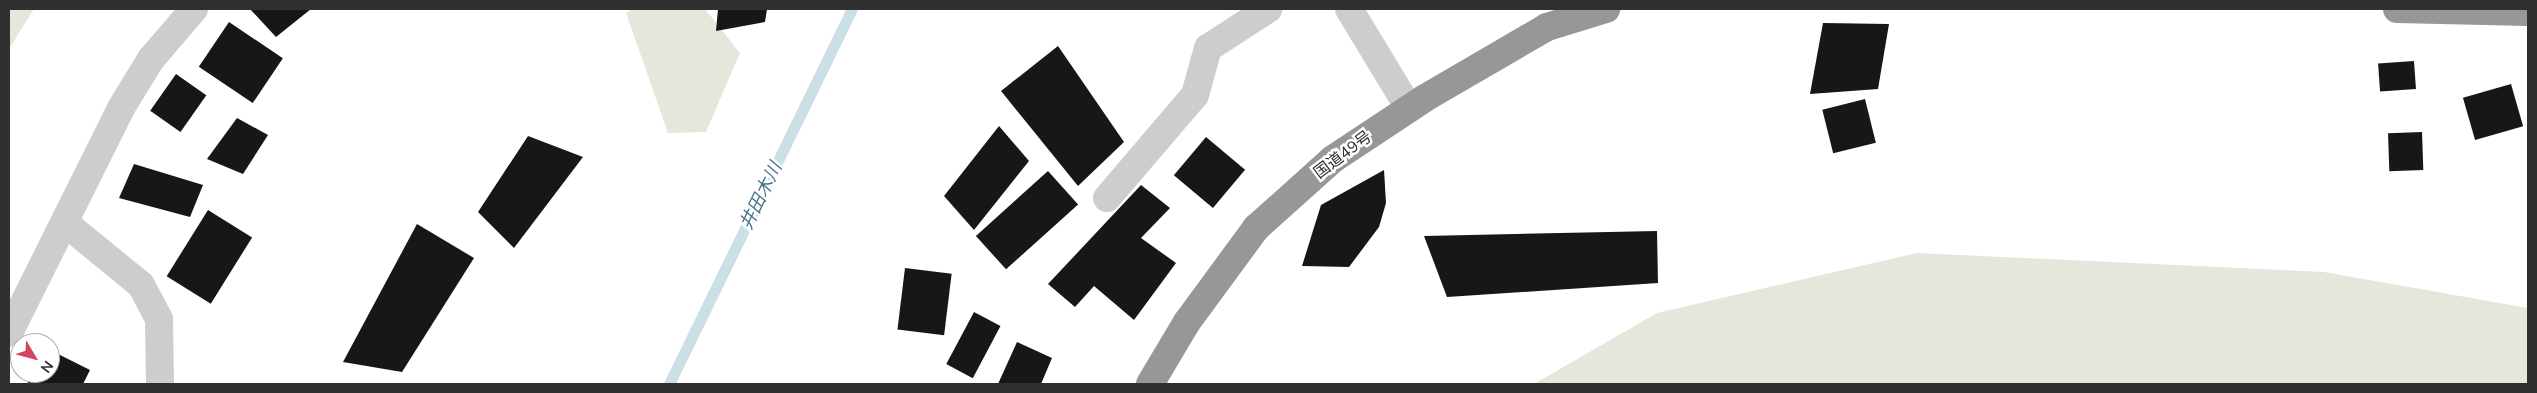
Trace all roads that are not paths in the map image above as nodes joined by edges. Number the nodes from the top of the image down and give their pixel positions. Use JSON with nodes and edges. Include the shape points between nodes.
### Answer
{"nodes":[{"id":1,"x":194,"y":9,"type":"edge"},
{"id":2,"x":1268,"y":9,"type":"edge"},
{"id":3,"x":1349,"y":9,"type":"edge"},
{"id":4,"x":1606,"y":9,"type":"edge"},
{"id":5,"x":2396,"y":9,"type":"edge"},
{"id":6,"x":2528,"y":12,"type":"edge"},
{"id":7,"x":1409,"y":108,"type":"junction"},
{"id":8,"x":1107,"y":198,"type":"dead end"},
{"id":9,"x":64,"y":222,"type":"junction"},
{"id":10,"x":9,"y":333,"type":"edge"},
{"id":11,"x":160,"y":384,"type":"edge"},
{"id":12,"x":1150,"y":384,"type":"edge"}],
"edges":[{"from":1,"to":9,"type":"street","via":[[151,59],[121,108]]},
{"from":2,"to":8,"type":"street","via":[[1208,48],[1195,95]]},
{"from":3,"to":7,"type":"street"},
{"from":4,"to":7,"type":"highway","name":"国道49号","via":[[1547,27]]},
{"from":5,"to":6,"type":"highway"},
{"from":7,"to":12,"type":"highway","name":"国道49号","via":[[1333,159],[1256,228],[1187,322]]},
{"from":9,"to":10,"type":"street"},
{"from":9,"to":11,"type":"street","via":[[141,285],[159,319]]}]}
